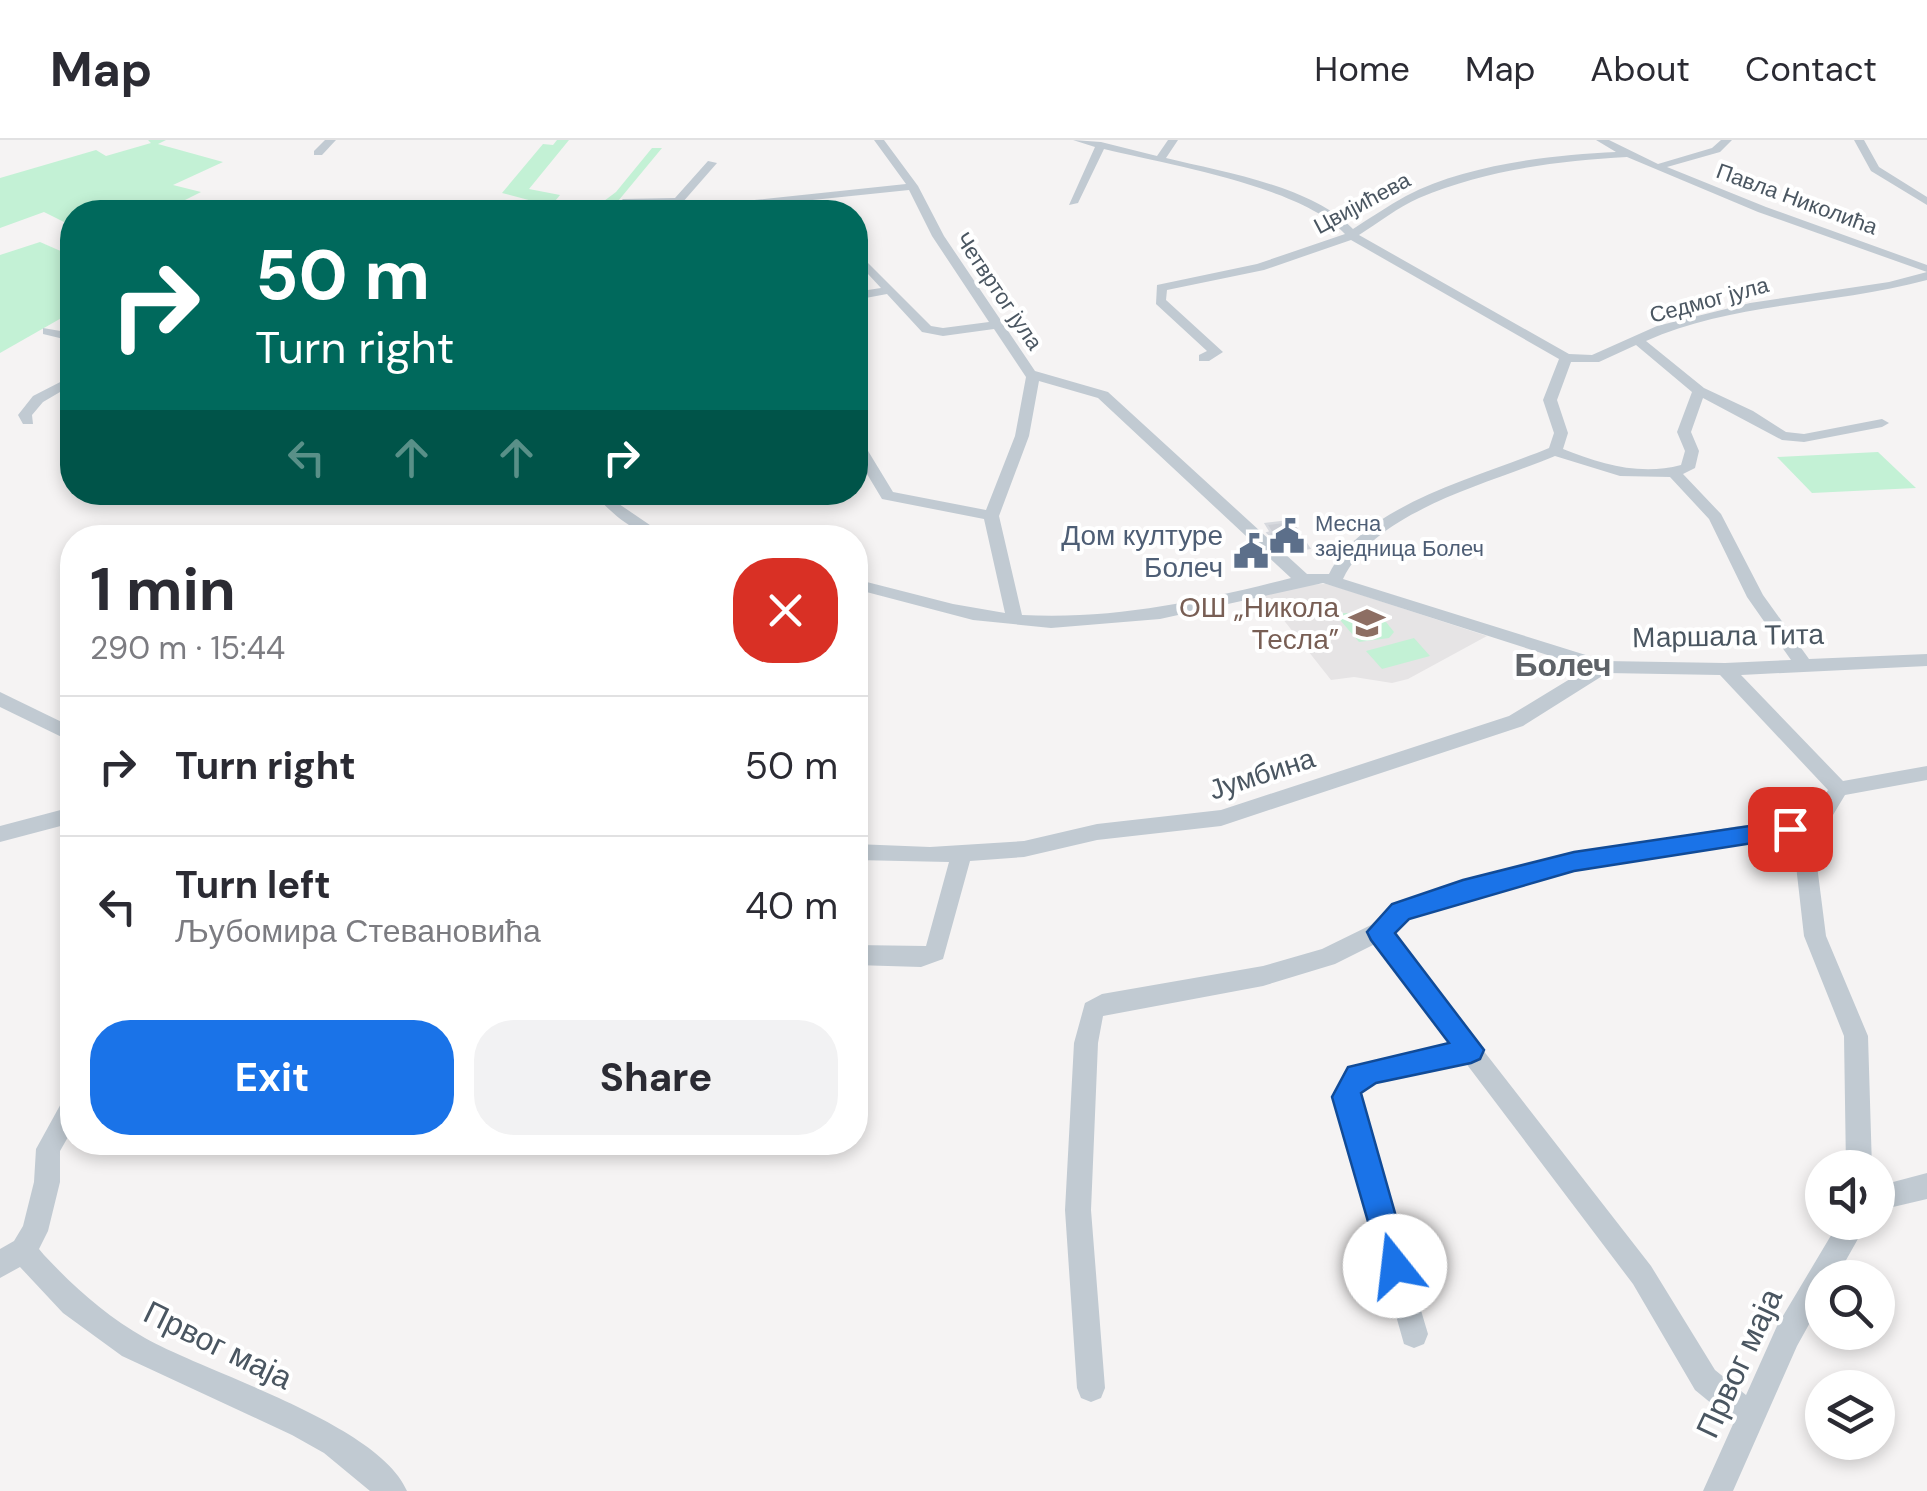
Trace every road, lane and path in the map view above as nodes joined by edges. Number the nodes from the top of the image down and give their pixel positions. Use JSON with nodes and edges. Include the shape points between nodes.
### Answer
{"nodes":[{"id":1,"x":331,"y":140,"type":"edge"},
{"id":2,"x":878,"y":140,"type":"edge"},
{"id":3,"x":1078,"y":140,"type":"edge"},
{"id":4,"x":1172,"y":140,"type":"edge"},
{"id":5,"x":1600,"y":140,"type":"edge"},
{"id":6,"x":1727,"y":140,"type":"edge"},
{"id":7,"x":1859,"y":140,"type":"edge"},
{"id":8,"x":1101,"y":145,"type":"junction"},
{"id":9,"x":318,"y":153,"type":"dead end"},
{"id":10,"x":1627,"y":154,"type":"junction"},
{"id":11,"x":1160,"y":160,"type":"junction"},
{"id":12,"x":712,"y":163,"type":"dead end"},
{"id":13,"x":1657,"y":167,"type":"junction"},
{"id":14,"x":914,"y":186,"type":"junction"},
{"id":15,"x":679,"y":200,"type":"edge"},
{"id":16,"x":775,"y":200,"type":"edge"},
{"id":17,"x":1927,"y":202,"type":"edge"},
{"id":18,"x":1073,"y":203,"type":"dead end"},
{"id":19,"x":1352,"y":236,"type":"junction"},
{"id":20,"x":868,"y":267,"type":"edge"},
{"id":21,"x":874,"y":274,"type":"junction"},
{"id":22,"x":868,"y":275,"type":"edge"},
{"id":23,"x":1926,"y":277,"type":"edge"},
{"id":24,"x":890,"y":290,"type":"junction"},
{"id":25,"x":868,"y":294,"type":"edge"},
{"id":26,"x":999,"y":325,"type":"junction"},
{"id":27,"x":48,"y":331,"type":"dead end"},
{"id":28,"x":60,"y":334,"type":"edge"},
{"id":29,"x":1638,"y":341,"type":"junction"},
{"id":30,"x":1204,"y":358,"type":"dead end"},
{"id":31,"x":1566,"y":358,"type":"junction"},
{"id":32,"x":1033,"y":376,"type":"junction"},
{"id":33,"x":60,"y":387,"type":"edge"},
{"id":34,"x":1699,"y":391,"type":"junction"},
{"id":35,"x":28,"y":422,"type":"dead end"},
{"id":36,"x":1882,"y":423,"type":"dead end"},
{"id":37,"x":1555,"y":450,"type":"junction"},
{"id":38,"x":868,"y":463,"type":"edge"},
{"id":39,"x":1674,"y":473,"type":"junction"},
{"id":40,"x":612,"y":505,"type":"edge"},
{"id":41,"x":991,"y":516,"type":"junction"},
{"id":42,"x":642,"y":525,"type":"edge"},
{"id":43,"x":1303,"y":580,"type":"junction"},
{"id":44,"x":1334,"y":580,"type":"junction"},
{"id":45,"x":868,"y":587,"type":"edge"},
{"id":46,"x":1016,"y":620,"type":"junction"},
{"id":47,"x":1927,"y":660,"type":"edge"},
{"id":48,"x":1803,"y":664,"type":"junction"},
{"id":49,"x":1604,"y":667,"type":"junction"},
{"id":50,"x":1725,"y":668,"type":"junction"},
{"id":51,"x":2,"y":702,"type":"edge"},
{"id":52,"x":60,"y":730,"type":"edge"},
{"id":53,"x":1927,"y":773,"type":"edge"},
{"id":54,"x":1839,"y":789,"type":"junction"},
{"id":55,"x":60,"y":818,"type":"edge"},
{"id":56,"x":1802,"y":830,"type":"junction"},
{"id":57,"x":0,"y":834,"type":"edge"},
{"id":58,"x":868,"y":852,"type":"edge"},
{"id":59,"x":962,"y":854,"type":"junction"},
{"id":60,"x":1380,"y":932,"type":"junction"},
{"id":61,"x":868,"y":955,"type":"edge"},
{"id":62,"x":1471,"y":1050,"type":"junction"},
{"id":63,"x":60,"y":1128,"type":"edge"},
{"id":64,"x":1859,"y":1150,"type":"edge"},
{"id":65,"x":1927,"y":1186,"type":"edge"},
{"id":66,"x":1895,"y":1194,"type":"edge"},
{"id":67,"x":1843,"y":1240,"type":"edge"},
{"id":68,"x":11,"y":1258,"type":"edge"},
{"id":69,"x":1414,"y":1334,"type":"dead end"},
{"id":70,"x":1091,"y":1388,"type":"dead end"},
{"id":71,"x":1750,"y":1416,"type":"junction"},
{"id":72,"x":392,"y":1491,"type":"edge"},
{"id":73,"x":1718,"y":1491,"type":"edge"}],
"edges":[{"from":1,"to":9,"type":"street"},
{"from":2,"to":14,"type":"street","name":"Четвртог јула"},
{"from":3,"to":8,"type":"street"},
{"from":4,"to":11,"type":"street"},
{"from":5,"to":10,"type":"street","name":"Павла Николића"},
{"from":6,"to":13,"type":"street","via":[[1716,150]]},
{"from":7,"to":17,"type":"street","via":[[1876,169]]},
{"from":8,"to":11,"type":"street"},
{"from":8,"to":18,"type":"street"},
{"from":10,"to":13,"type":"street","name":"Павла Николића"},
{"from":10,"to":19,"type":"street","name":"Цвијићева","via":[[1557,158],[1465,178],[1412,196]]},
{"from":11,"to":19,"type":"street","via":[[1271,187],[1331,216]]},
{"from":12,"to":15,"type":"street"},
{"from":13,"to":23,"type":"street","name":"Павла Николића"},
{"from":14,"to":16,"type":"street"},
{"from":14,"to":26,"type":"street","name":"Четвртог јула","via":[[938,236]]},
{"from":19,"to":30,"type":"street","name":"Цвијићева","via":[[1260,267],[1162,288],[1160,302],[1216,352]]},
{"from":19,"to":31,"type":"street"},
{"from":20,"to":21,"type":"street"},
{"from":21,"to":22,"type":"street"},
{"from":21,"to":24,"type":"street"},
{"from":23,"to":29,"type":"street","name":"Седмог јула","via":[[1750,306]]},
{"from":24,"to":25,"type":"street"},
{"from":24,"to":26,"type":"street","via":[[927,329]]},
{"from":26,"to":32,"type":"street","name":"Четвртог јула"},
{"from":27,"to":28,"type":"street"},
{"from":29,"to":31,"type":"street","name":"Седмог јула","via":[[1594,358]]},
{"from":29,"to":34,"type":"street"},
{"from":31,"to":37,"type":"street","via":[[1550,400],[1561,433]]},
{"from":32,"to":41,"type":"street","via":[[1022,436]]},
{"from":32,"to":43,"type":"street","name":"Четвртог јула","via":[[1103,396]]},
{"from":33,"to":35,"type":"street","via":[[32,404]]},
{"from":34,"to":36,"type":"street","via":[[1789,438]]},
{"from":34,"to":39,"type":"street","via":[[1684,432],[1692,461]]},
{"from":37,"to":39,"type":"street","via":[[1632,474]]},
{"from":37,"to":44,"type":"street","via":[[1371,533],[1336,569]]},
{"from":38,"to":41,"type":"street","via":[[887,496]]},
{"from":39,"to":48,"type":"street","via":[[1716,517],[1755,597]]},
{"from":40,"to":42,"type":"street"},
{"from":41,"to":46,"type":"street"},
{"from":43,"to":44,"type":"street","name":"Маршала Тита"},
{"from":43,"to":46,"type":"street","name":"Маршала Тита","via":[[1145,618]]},
{"from":44,"to":49,"type":"street","name":"Маршала Тита"},
{"from":45,"to":46,"type":"street","name":"Маршала Тита"},
{"from":47,"to":48,"type":"street","name":"Маршала Тита"},
{"from":48,"to":50,"type":"street","name":"Маршала Тита"},
{"from":49,"to":50,"type":"street","name":"Маршала Тита"},
{"from":49,"to":59,"type":"street","name":"Јумбина","via":[[1516,722],[1221,818]]},
{"from":50,"to":54,"type":"street"},
{"from":51,"to":52,"type":"street"},
{"from":53,"to":54,"type":"street"},
{"from":54,"to":56,"type":"street","via":[[1820,819]]},
{"from":55,"to":57,"type":"street"},
{"from":56,"to":60,"type":"street","via":[[1574,862],[1400,912]]},
{"from":56,"to":64,"type":"street","via":[[1815,936],[1856,1036]]},
{"from":58,"to":59,"type":"street","name":"Јумбина"},
{"from":59,"to":61,"type":"street","via":[[935,952]]},
{"from":60,"to":62,"type":"street"},
{"from":60,"to":70,"type":"street","via":[[1344,952],[1263,976],[1093,1010],[1078,1210]]},
{"from":62,"to":69,"type":"street","via":[[1358,1076],[1346,1097]]},
{"from":62,"to":71,"type":"street","via":[[1642,1275],[1705,1380]]},
{"from":63,"to":68,"type":"street","via":[[48,1149],[35,1230]]},
{"from":65,"to":66,"type":"street"},
{"from":67,"to":71,"type":"street","name":"Првог маја"},
{"from":68,"to":72,"type":"street","name":"Првог маја","via":[[132,1346],[326,1436],[358,1456]]},
{"from":71,"to":73,"type":"street","name":"Првог маја"}]}
